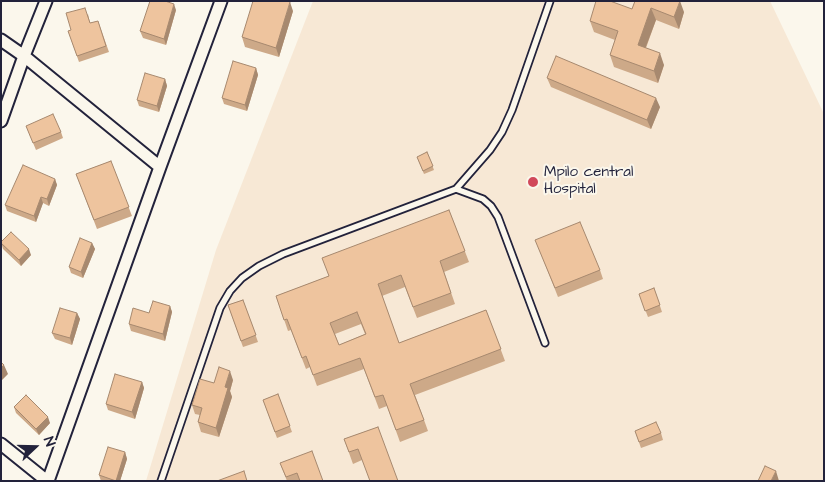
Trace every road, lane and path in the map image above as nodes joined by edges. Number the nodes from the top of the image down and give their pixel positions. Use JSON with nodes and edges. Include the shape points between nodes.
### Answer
{"nodes":[{"id":1,"x":46,"y":1,"type":"edge"},
{"id":2,"x":221,"y":1,"type":"edge"},
{"id":3,"x":550,"y":1,"type":"edge"},
{"id":4,"x":1,"y":40,"type":"edge"},
{"id":5,"x":24,"y":56,"type":"junction"},
{"id":6,"x":1,"y":121,"type":"edge"},
{"id":7,"x":160,"y":166,"type":"junction"},
{"id":8,"x":456,"y":189,"type":"junction"},
{"id":9,"x":546,"y":343,"type":"dead end"},
{"id":10,"x":1,"y":444,"type":"edge"},
{"id":11,"x":47,"y":481,"type":"edge"},
{"id":12,"x":161,"y":481,"type":"edge"}],
"edges":[{"from":1,"to":5,"type":"street"},
{"from":2,"to":7,"type":"street"},
{"from":3,"to":8,"type":"lane","via":[[502,132]]},
{"from":4,"to":5,"type":"street"},
{"from":5,"to":6,"type":"street"},
{"from":5,"to":7,"type":"street"},
{"from":7,"to":11,"type":"street"},
{"from":8,"to":9,"type":"lane","via":[[483,199],[498,217]]},
{"from":8,"to":12,"type":"lane","via":[[283,254],[242,278],[220,308]]},
{"from":10,"to":11,"type":"street"}]}
